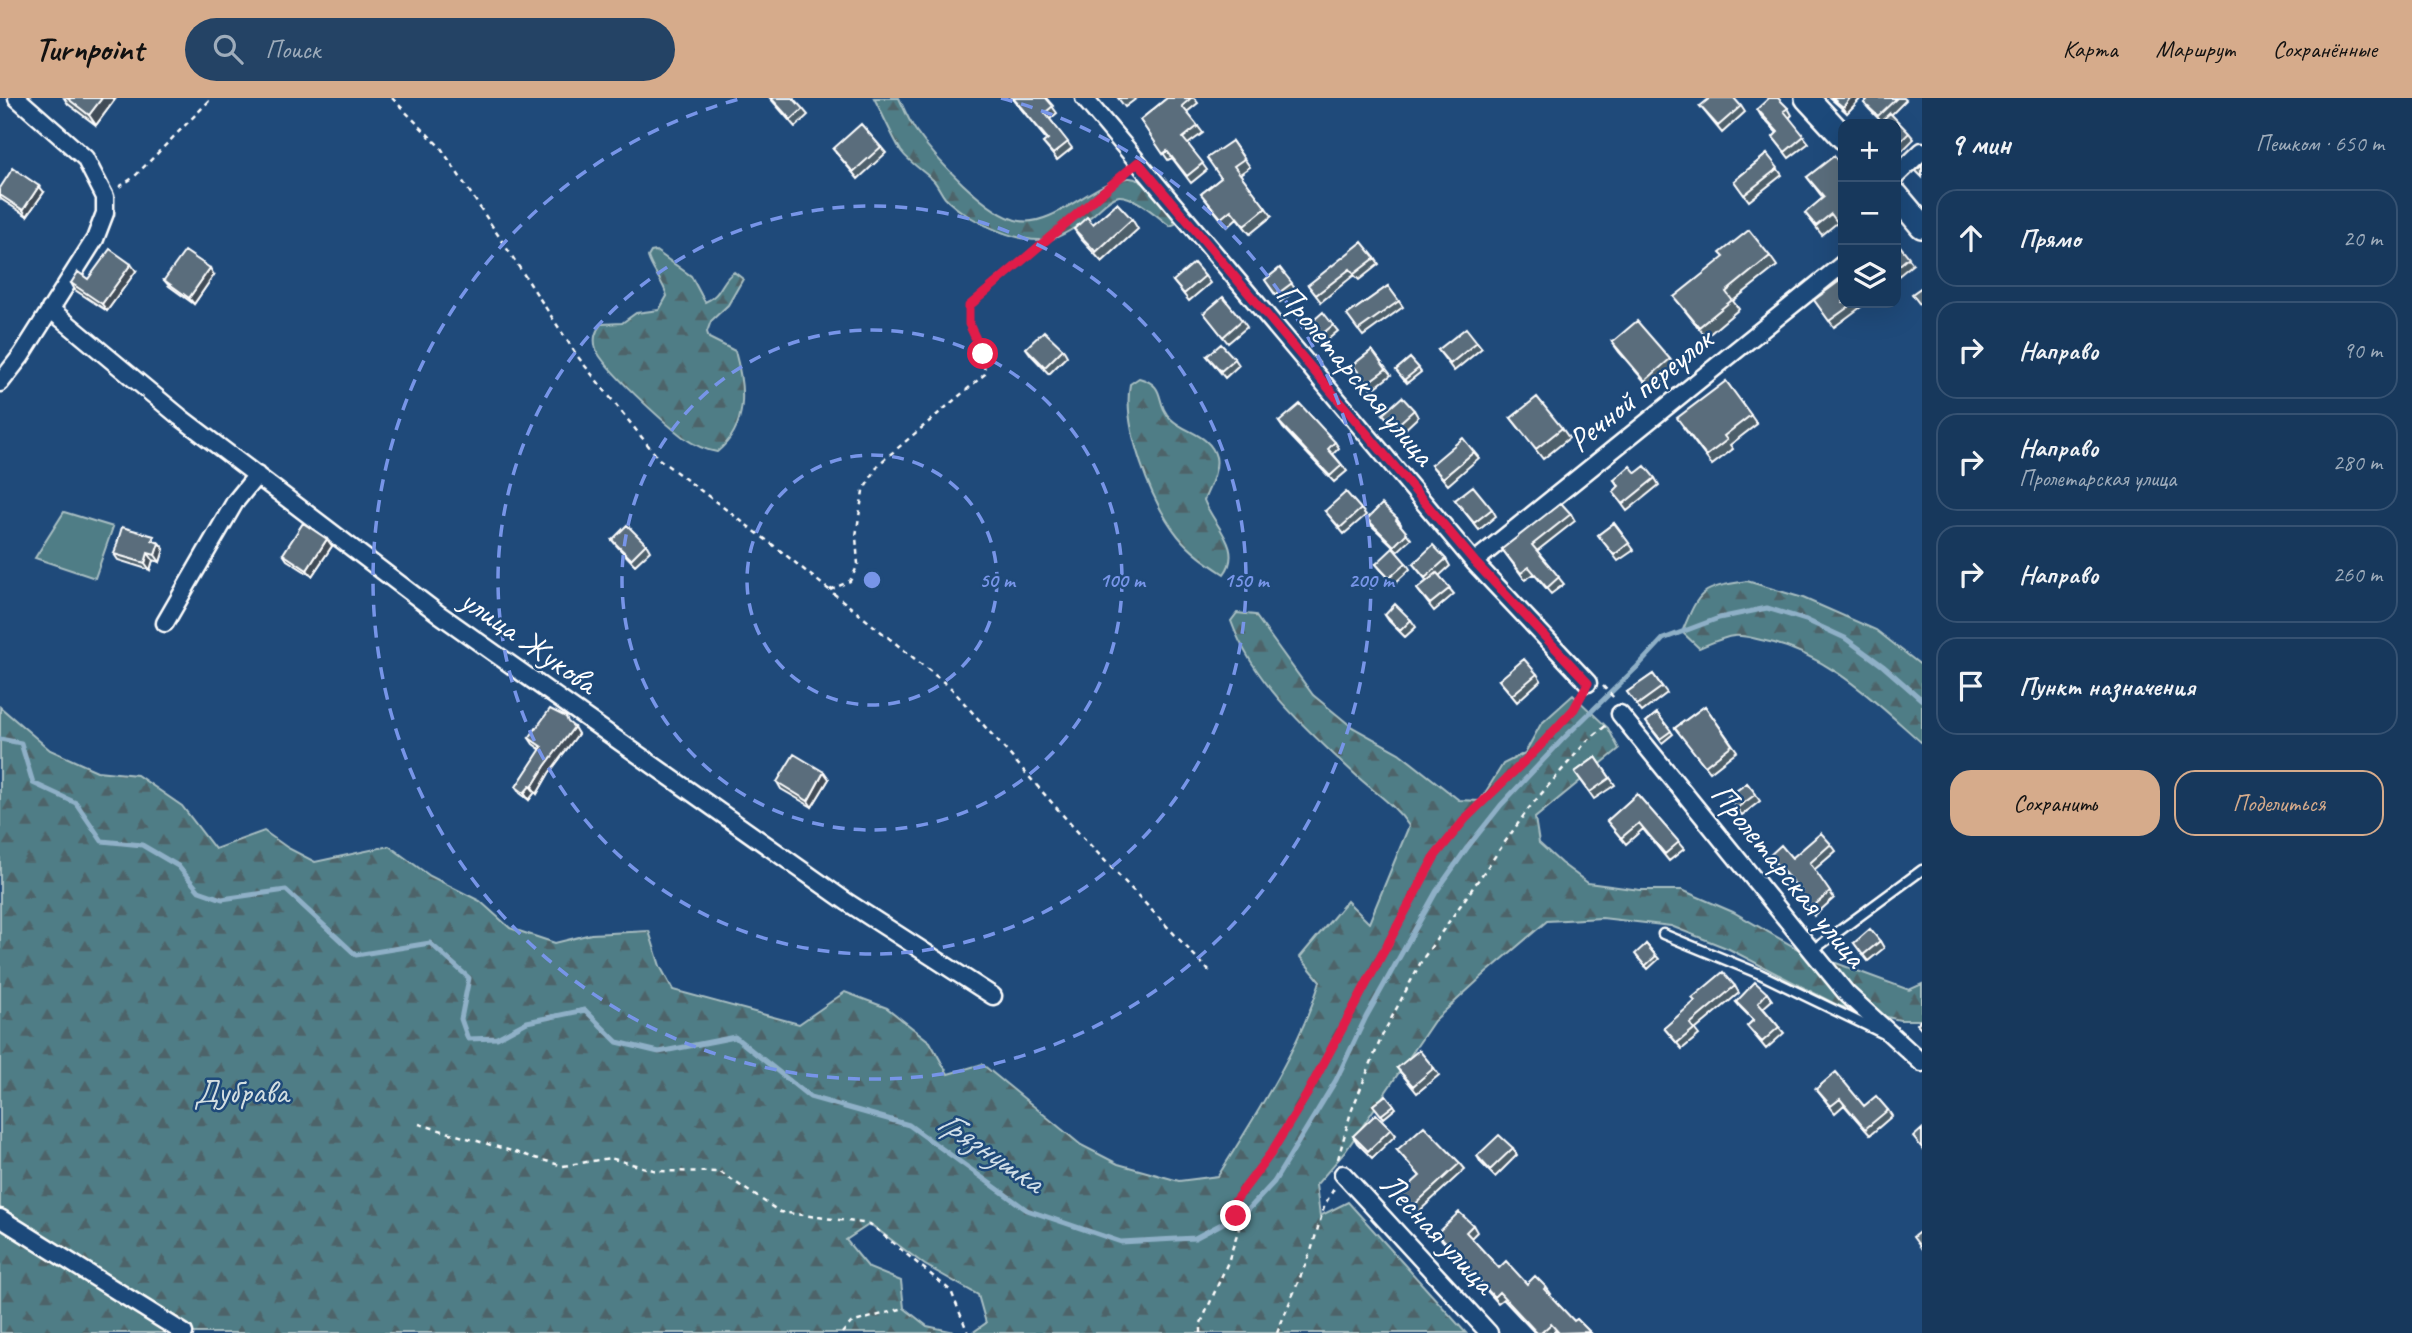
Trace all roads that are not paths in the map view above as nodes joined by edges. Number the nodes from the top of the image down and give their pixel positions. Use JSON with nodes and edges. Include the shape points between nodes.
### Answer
{"nodes":[{"id":1,"x":17,"y":98,"type":"edge"},
{"id":2,"x":1084,"y":98,"type":"edge"},
{"id":3,"x":1807,"y":98,"type":"edge"},
{"id":4,"x":1838,"y":132,"type":"edge"},
{"id":5,"x":1922,"y":151,"type":"edge"},
{"id":6,"x":1901,"y":171,"type":"edge"},
{"id":7,"x":1838,"y":268,"type":"edge"},
{"id":8,"x":50,"y":309,"type":"junction"},
{"id":9,"x":0,"y":383,"type":"edge"},
{"id":10,"x":257,"y":475,"type":"junction"},
{"id":11,"x":1475,"y":562,"type":"junction"},
{"id":12,"x":165,"y":623,"type":"dead end"},
{"id":13,"x":1593,"y":682,"type":"road end"},
{"id":14,"x":1622,"y":710,"type":"road end"},
{"id":15,"x":1922,"y":870,"type":"edge"},
{"id":16,"x":1662,"y":934,"type":"dead end"},
{"id":17,"x":1812,"y":951,"type":"junction"},
{"id":18,"x":993,"y":996,"type":"dead end"},
{"id":19,"x":1899,"y":1042,"type":"junction"},
{"id":20,"x":1922,"y":1063,"type":"edge"},
{"id":21,"x":1343,"y":1174,"type":"road end"},
{"id":22,"x":0,"y":1218,"type":"edge"},
{"id":23,"x":184,"y":1333,"type":"edge"},
{"id":24,"x":1489,"y":1333,"type":"edge"}],
"edges":[{"from":1,"to":8,"type":"street","via":[[85,158],[105,197],[105,213],[95,239]]},
{"from":2,"to":11,"type":"street","name":"Пролетарская улица"},
{"from":3,"to":4,"type":"street"},
{"from":5,"to":6,"type":"street"},
{"from":7,"to":11,"type":"street","name":"Речной переулок"},
{"from":8,"to":9,"type":"street"},
{"from":8,"to":10,"type":"street","name":"улица Жукова"},
{"from":10,"to":12,"type":"street","via":[[235,502]]},
{"from":10,"to":18,"type":"street","name":"улица Жукова","via":[[439,614],[847,902]]},
{"from":11,"to":13,"type":"street","name":"Пролетарская улица"},
{"from":14,"to":17,"type":"street","name":"Пролетарская улица"},
{"from":15,"to":17,"type":"lane"},
{"from":16,"to":19,"type":"lane","via":[[1760,974]]},
{"from":17,"to":19,"type":"street","name":"Пролетарская улица","via":[[1847,995]]},
{"from":19,"to":20,"type":"street","name":"Пролетарская улица"},
{"from":21,"to":24,"type":"street","name":"Лесная улица"},
{"from":22,"to":23,"type":"street"}]}
